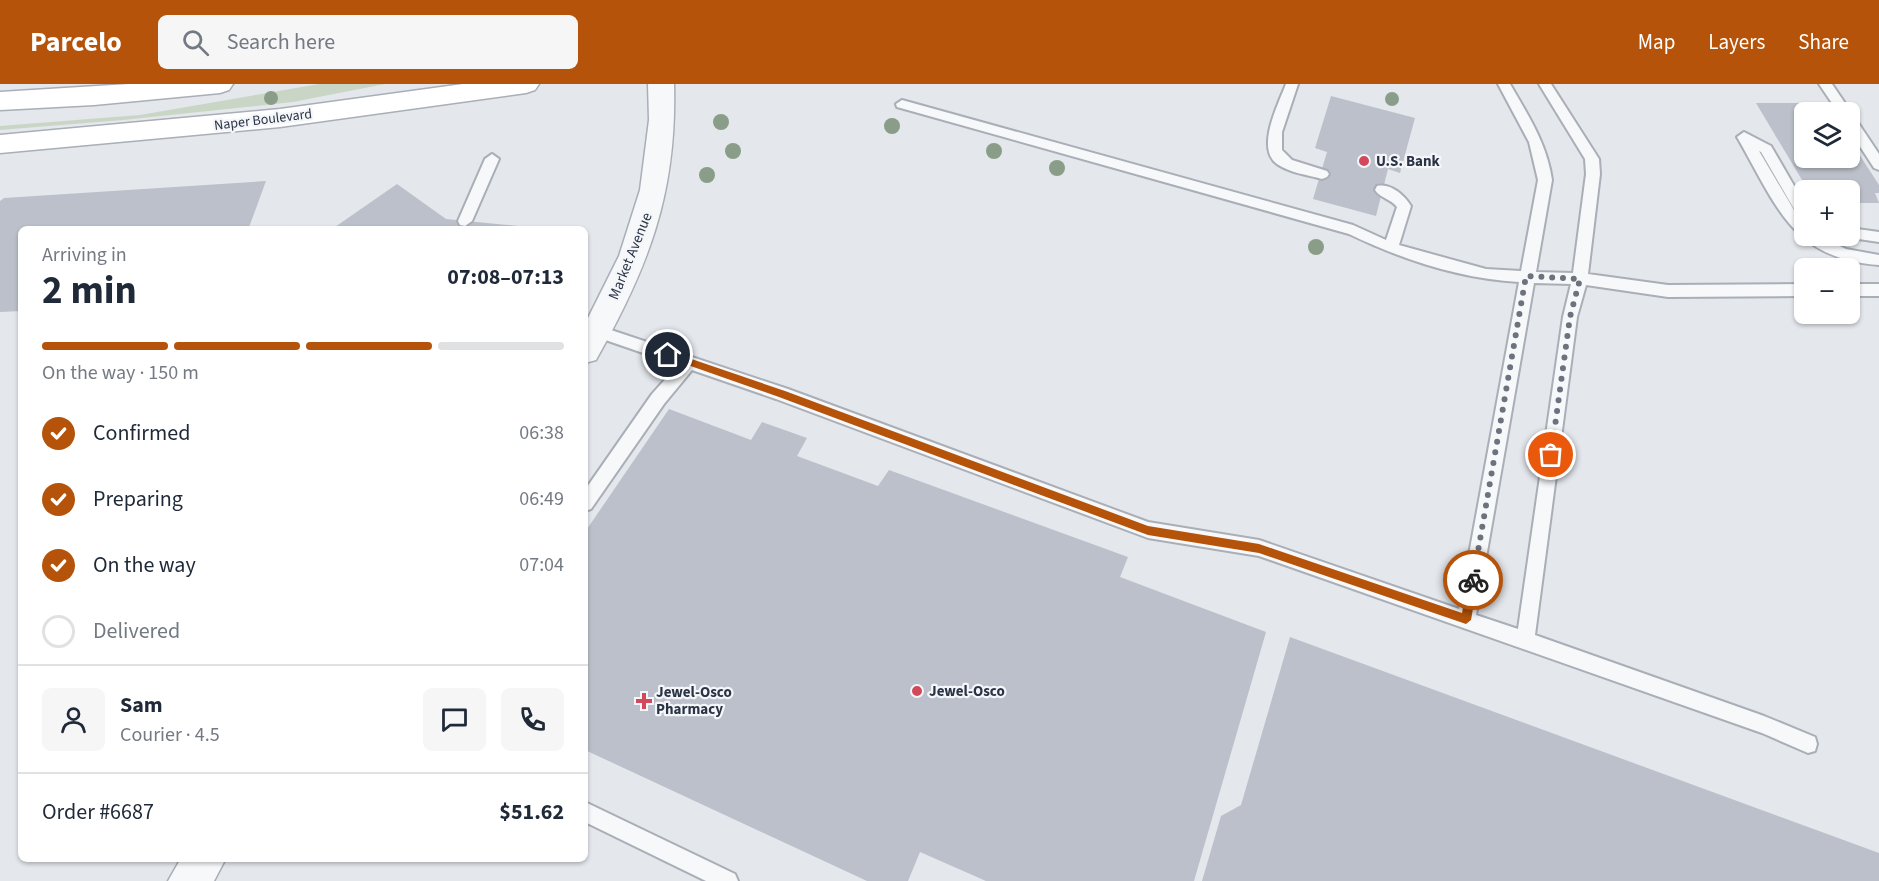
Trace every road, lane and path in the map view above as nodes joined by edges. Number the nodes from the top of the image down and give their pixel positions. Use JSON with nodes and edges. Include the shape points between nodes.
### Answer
{"nodes":[{"id":1,"x":220,"y":84,"type":"edge"},
{"id":2,"x":526,"y":84,"type":"edge"},
{"id":3,"x":661,"y":84,"type":"edge"},
{"id":4,"x":1292,"y":84,"type":"edge"},
{"id":5,"x":1504,"y":84,"type":"edge"},
{"id":6,"x":1545,"y":84,"type":"edge"},
{"id":7,"x":1825,"y":84,"type":"edge"},
{"id":8,"x":0,"y":101,"type":"edge"},
{"id":9,"x":1837,"y":102,"type":"edge"},
{"id":10,"x":902,"y":104,"type":"dead end"},
{"id":11,"x":1860,"y":136,"type":"edge"},
{"id":12,"x":0,"y":144,"type":"edge"},
{"id":13,"x":492,"y":159,"type":"dead end"},
{"id":14,"x":1879,"y":165,"type":"edge"},
{"id":15,"x":1322,"y":174,"type":"dead end"},
{"id":16,"x":1382,"y":190,"type":"dead end"},
{"id":17,"x":1794,"y":197,"type":"edge"},
{"id":18,"x":1794,"y":220,"type":"edge"},
{"id":19,"x":465,"y":221,"type":"dead end"},
{"id":20,"x":1860,"y":234,"type":"edge"},
{"id":21,"x":1879,"y":237,"type":"edge"},
{"id":22,"x":1827,"y":246,"type":"edge"},
{"id":23,"x":1391,"y":248,"type":"junction"},
{"id":24,"x":1879,"y":260,"type":"edge"},
{"id":25,"x":1526,"y":276,"type":"junction"},
{"id":26,"x":1580,"y":279,"type":"junction"},
{"id":27,"x":1794,"y":290,"type":"edge"},
{"id":28,"x":1860,"y":290,"type":"edge"},
{"id":29,"x":1879,"y":290,"type":"edge"},
{"id":30,"x":591,"y":341,"type":"edge"},
{"id":31,"x":690,"y":362,"type":"junction"},
{"id":32,"x":588,"y":500,"type":"edge"},
{"id":33,"x":1466,"y":620,"type":"junction"},
{"id":34,"x":1526,"y":640,"type":"junction"},
{"id":35,"x":1808,"y":744,"type":"dead end"},
{"id":36,"x":588,"y":813,"type":"edge"},
{"id":37,"x":203,"y":862,"type":"edge"},
{"id":38,"x":188,"y":881,"type":"edge"},
{"id":39,"x":728,"y":881,"type":"edge"}],
"edges":[{"from":1,"to":8,"type":"main road"},
{"from":2,"to":12,"type":"main road","name":"Naper Boulevard","via":[[280,118]]},
{"from":3,"to":30,"type":"street","name":"Market Avenue","via":[[660,152],[646,224],[620,289]]},
{"from":4,"to":15,"type":"lane","via":[[1275,132],[1274,148],[1278,157]]},
{"from":5,"to":25,"type":"lane","via":[[1536,139],[1543,160],[1545,180]]},
{"from":6,"to":26,"type":"lane","via":[[1592,159]]},
{"from":7,"to":9,"type":"lane"},
{"from":10,"to":23,"type":"lane","via":[[1353,230]]},
{"from":11,"to":14,"type":"lane"},
{"from":13,"to":19,"type":"lane"},
{"from":16,"to":23,"type":"lane","via":[[1397,197],[1404,206]]},
{"from":17,"to":18,"type":"lane","via":[[1766,149],[1744,136]]},
{"from":20,"to":21,"type":"lane"},
{"from":22,"to":24,"type":"lane","via":[[1862,260]]},
{"from":23,"to":25,"type":"lane","via":[[1486,274]]},
{"from":25,"to":26,"type":"lane"},
{"from":25,"to":33,"type":"lane"},
{"from":26,"to":27,"type":"lane","via":[[1668,291]]},
{"from":26,"to":34,"type":"lane","via":[[1570,317]]},
{"from":28,"to":29,"type":"lane"},
{"from":30,"to":31,"type":"lane"},
{"from":31,"to":32,"type":"lane","via":[[653,405]]},
{"from":31,"to":33,"type":"lane","via":[[1148,530],[1259,548]]},
{"from":33,"to":34,"type":"lane"},
{"from":34,"to":35,"type":"lane"},
{"from":36,"to":39,"type":"lane"},
{"from":37,"to":38,"type":"street"}]}
